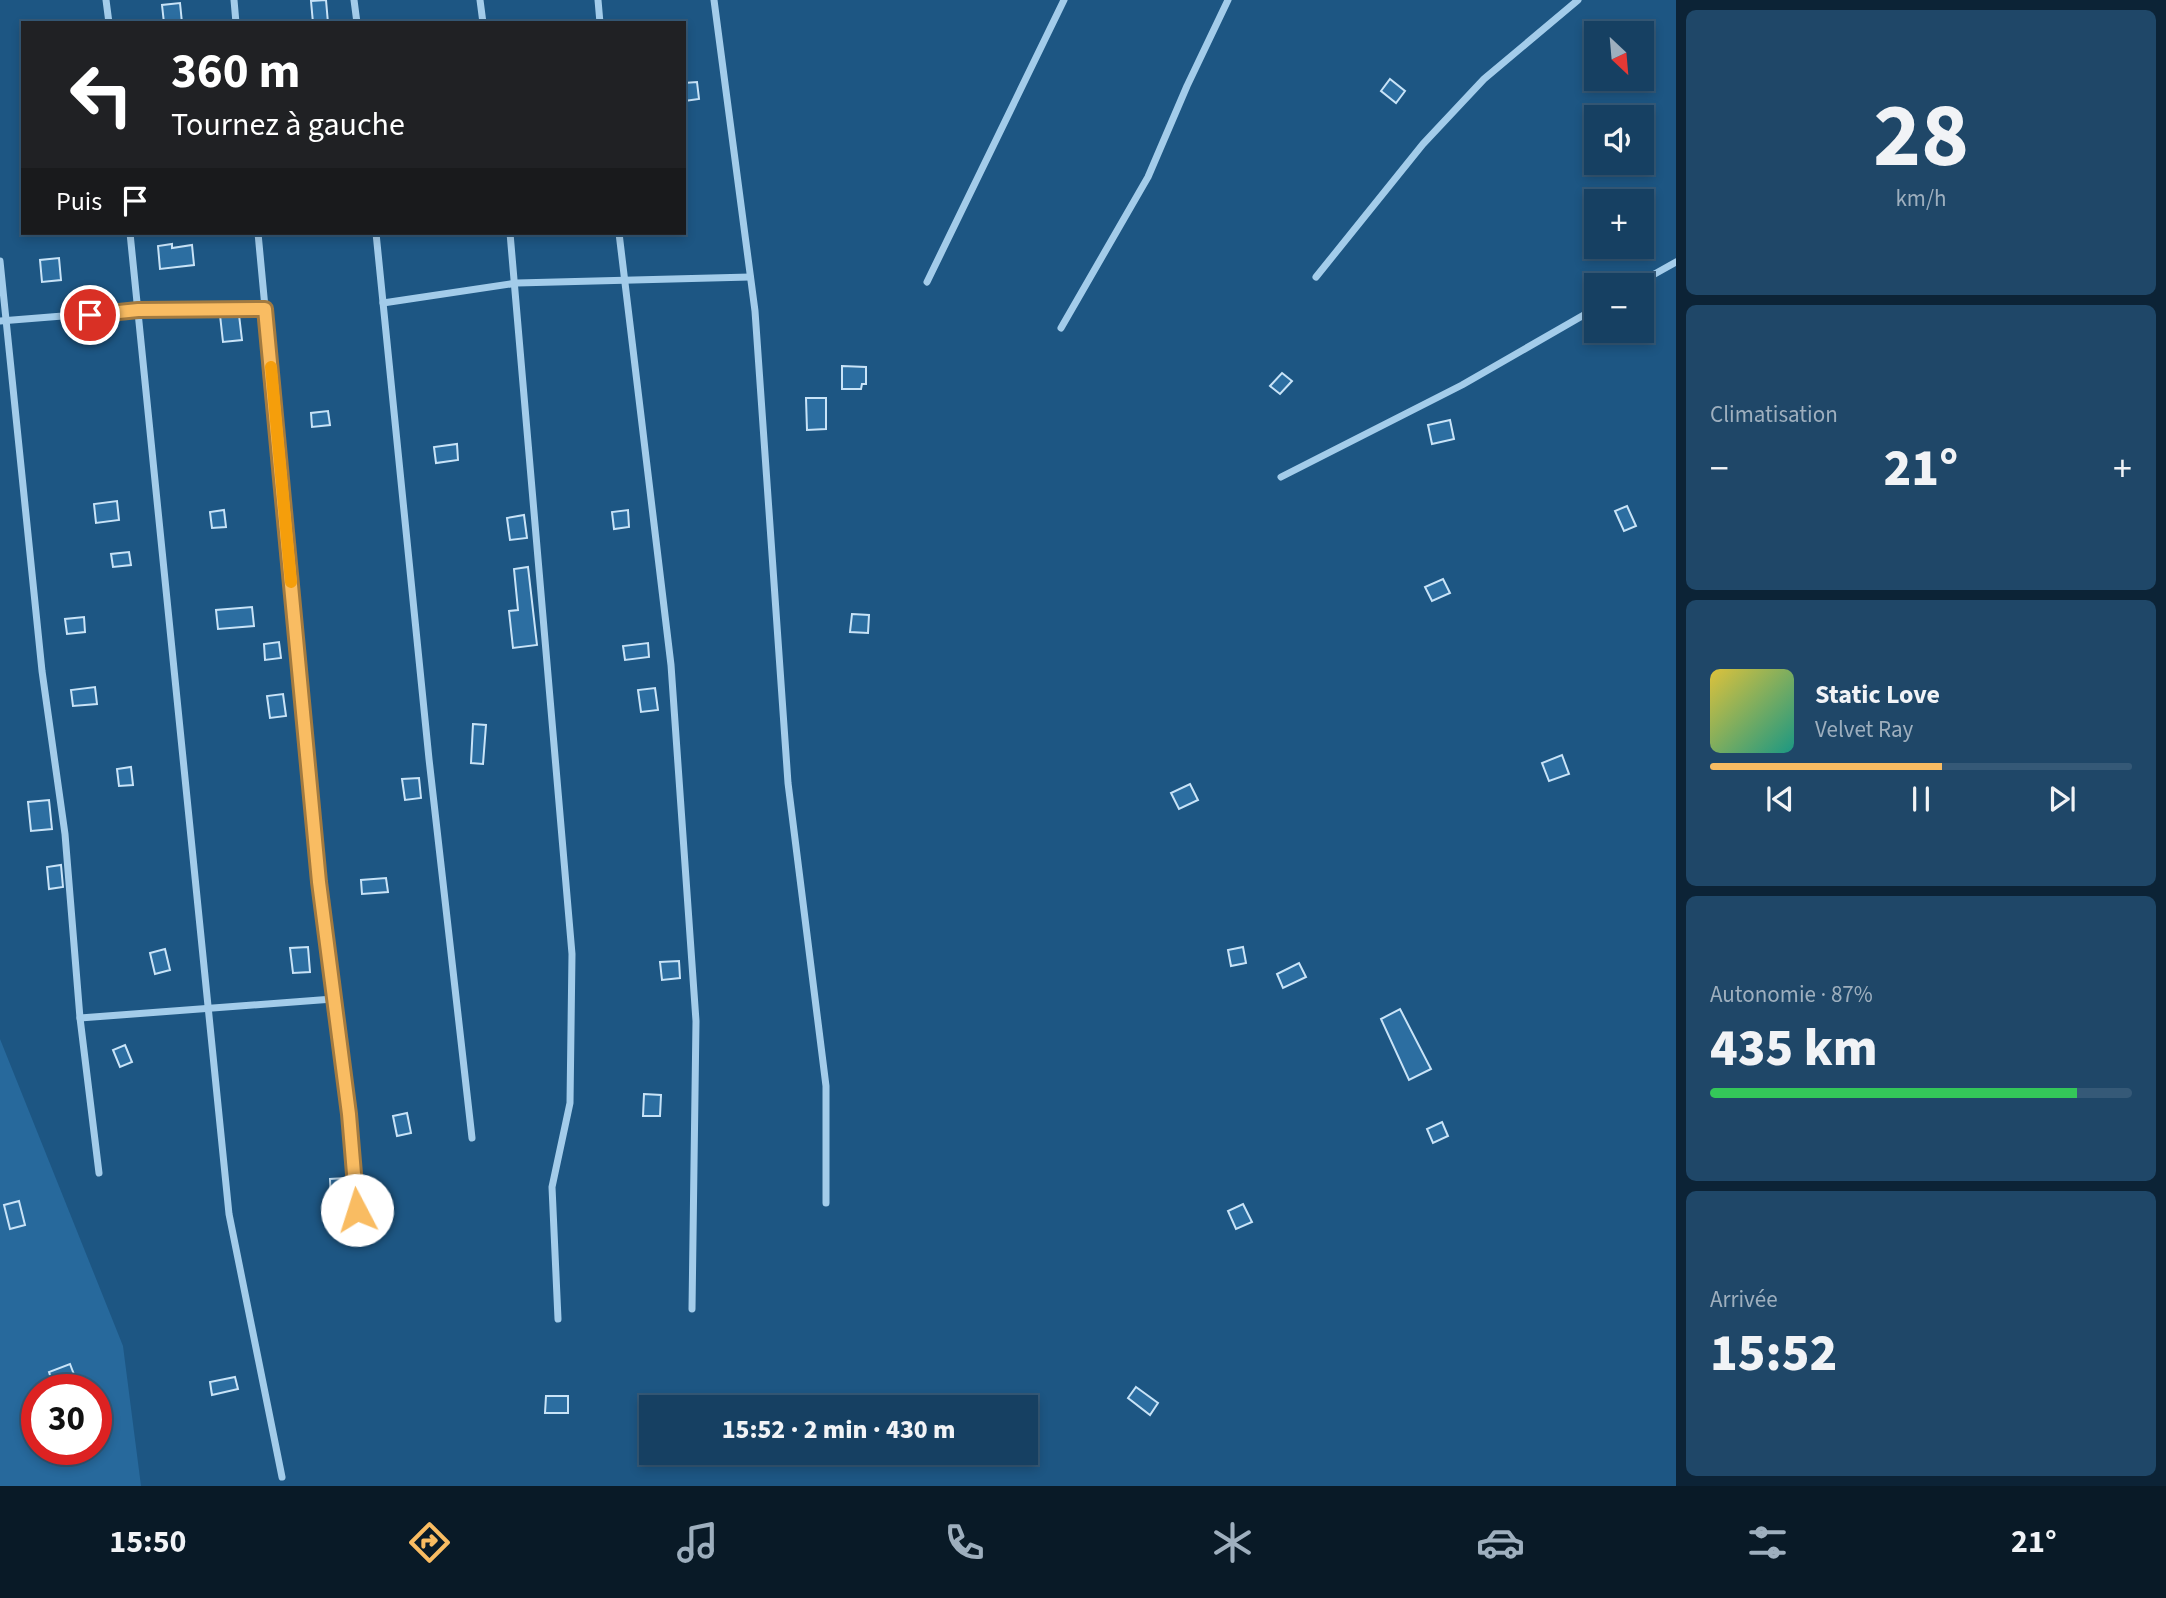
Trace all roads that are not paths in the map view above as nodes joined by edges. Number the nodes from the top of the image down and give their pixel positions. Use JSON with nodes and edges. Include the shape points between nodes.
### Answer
{"nodes":[{"id":1,"x":106,"y":0,"type":"edge"},
{"id":2,"x":234,"y":0,"type":"edge"},
{"id":3,"x":355,"y":0,"type":"edge"},
{"id":4,"x":480,"y":0,"type":"edge"},
{"id":5,"x":598,"y":0,"type":"edge"},
{"id":6,"x":714,"y":0,"type":"edge"},
{"id":7,"x":1063,"y":0,"type":"edge"},
{"id":8,"x":1228,"y":0,"type":"edge"},
{"id":9,"x":1578,"y":0,"type":"edge"},
{"id":10,"x":108,"y":21,"type":"edge"},
{"id":11,"x":236,"y":21,"type":"edge"},
{"id":12,"x":357,"y":21,"type":"edge"},
{"id":13,"x":483,"y":21,"type":"edge"},
{"id":14,"x":600,"y":21,"type":"edge"},
{"id":15,"x":130,"y":235,"type":"edge"},
{"id":16,"x":258,"y":235,"type":"edge"},
{"id":17,"x":376,"y":235,"type":"edge"},
{"id":18,"x":510,"y":235,"type":"edge"},
{"id":19,"x":619,"y":235,"type":"edge"},
{"id":20,"x":0,"y":261,"type":"edge"},
{"id":21,"x":1676,"y":261,"type":"edge"},
{"id":22,"x":1654,"y":274,"type":"edge"},
{"id":23,"x":750,"y":277,"type":"junction"},
{"id":24,"x":1316,"y":277,"type":"dead end"},
{"id":25,"x":623,"y":279,"type":"junction"},
{"id":26,"x":927,"y":282,"type":"dead end"},
{"id":27,"x":517,"y":283,"type":"junction"},
{"id":28,"x":383,"y":303,"type":"junction"},
{"id":29,"x":265,"y":309,"type":"junction"},
{"id":30,"x":138,"y":310,"type":"junction"},
{"id":31,"x":1584,"y":315,"type":"edge"},
{"id":32,"x":3,"y":321,"type":"edge"},
{"id":33,"x":1060,"y":328,"type":"dead end"},
{"id":34,"x":1281,"y":477,"type":"dead end"},
{"id":35,"x":332,"y":999,"type":"junction"},
{"id":36,"x":206,"y":1010,"type":"junction"},
{"id":37,"x":80,"y":1018,"type":"junction"},
{"id":38,"x":472,"y":1138,"type":"dead end"},
{"id":39,"x":99,"y":1173,"type":"dead end"},
{"id":40,"x":826,"y":1203,"type":"dead end"},
{"id":41,"x":357,"y":1210,"type":"dead end"},
{"id":42,"x":692,"y":1309,"type":"dead end"},
{"id":43,"x":558,"y":1319,"type":"dead end"},
{"id":44,"x":282,"y":1477,"type":"dead end"}],
"edges":[{"from":1,"to":10,"type":"street"},
{"from":2,"to":11,"type":"street"},
{"from":3,"to":12,"type":"street"},
{"from":4,"to":13,"type":"street"},
{"from":5,"to":14,"type":"street"},
{"from":6,"to":23,"type":"street"},
{"from":7,"to":26,"type":"street"},
{"from":8,"to":33,"type":"street","via":[[1147,177]]},
{"from":9,"to":24,"type":"street","via":[[1484,79],[1423,144]]},
{"from":15,"to":30,"type":"street"},
{"from":16,"to":29,"type":"street"},
{"from":17,"to":28,"type":"street"},
{"from":18,"to":27,"type":"street"},
{"from":19,"to":25,"type":"street"},
{"from":20,"to":32,"type":"street"},
{"from":21,"to":22,"type":"street"},
{"from":23,"to":25,"type":"street"},
{"from":23,"to":40,"type":"street","via":[[788,783],[826,1086]]},
{"from":25,"to":27,"type":"street"},
{"from":25,"to":42,"type":"street","via":[[671,664],[696,1021]]},
{"from":27,"to":28,"type":"street"},
{"from":27,"to":43,"type":"street","via":[[572,954],[570,1103],[552,1187]]},
{"from":28,"to":38,"type":"street"},
{"from":29,"to":30,"type":"street"},
{"from":29,"to":35,"type":"street"},
{"from":30,"to":32,"type":"street"},
{"from":30,"to":36,"type":"street"},
{"from":31,"to":34,"type":"street","via":[[1462,385]]},
{"from":32,"to":37,"type":"street","via":[[65,834]]},
{"from":35,"to":36,"type":"street"},
{"from":35,"to":41,"type":"street"},
{"from":36,"to":37,"type":"street"},
{"from":36,"to":44,"type":"street","via":[[229,1214]]},
{"from":37,"to":39,"type":"street"}]}
